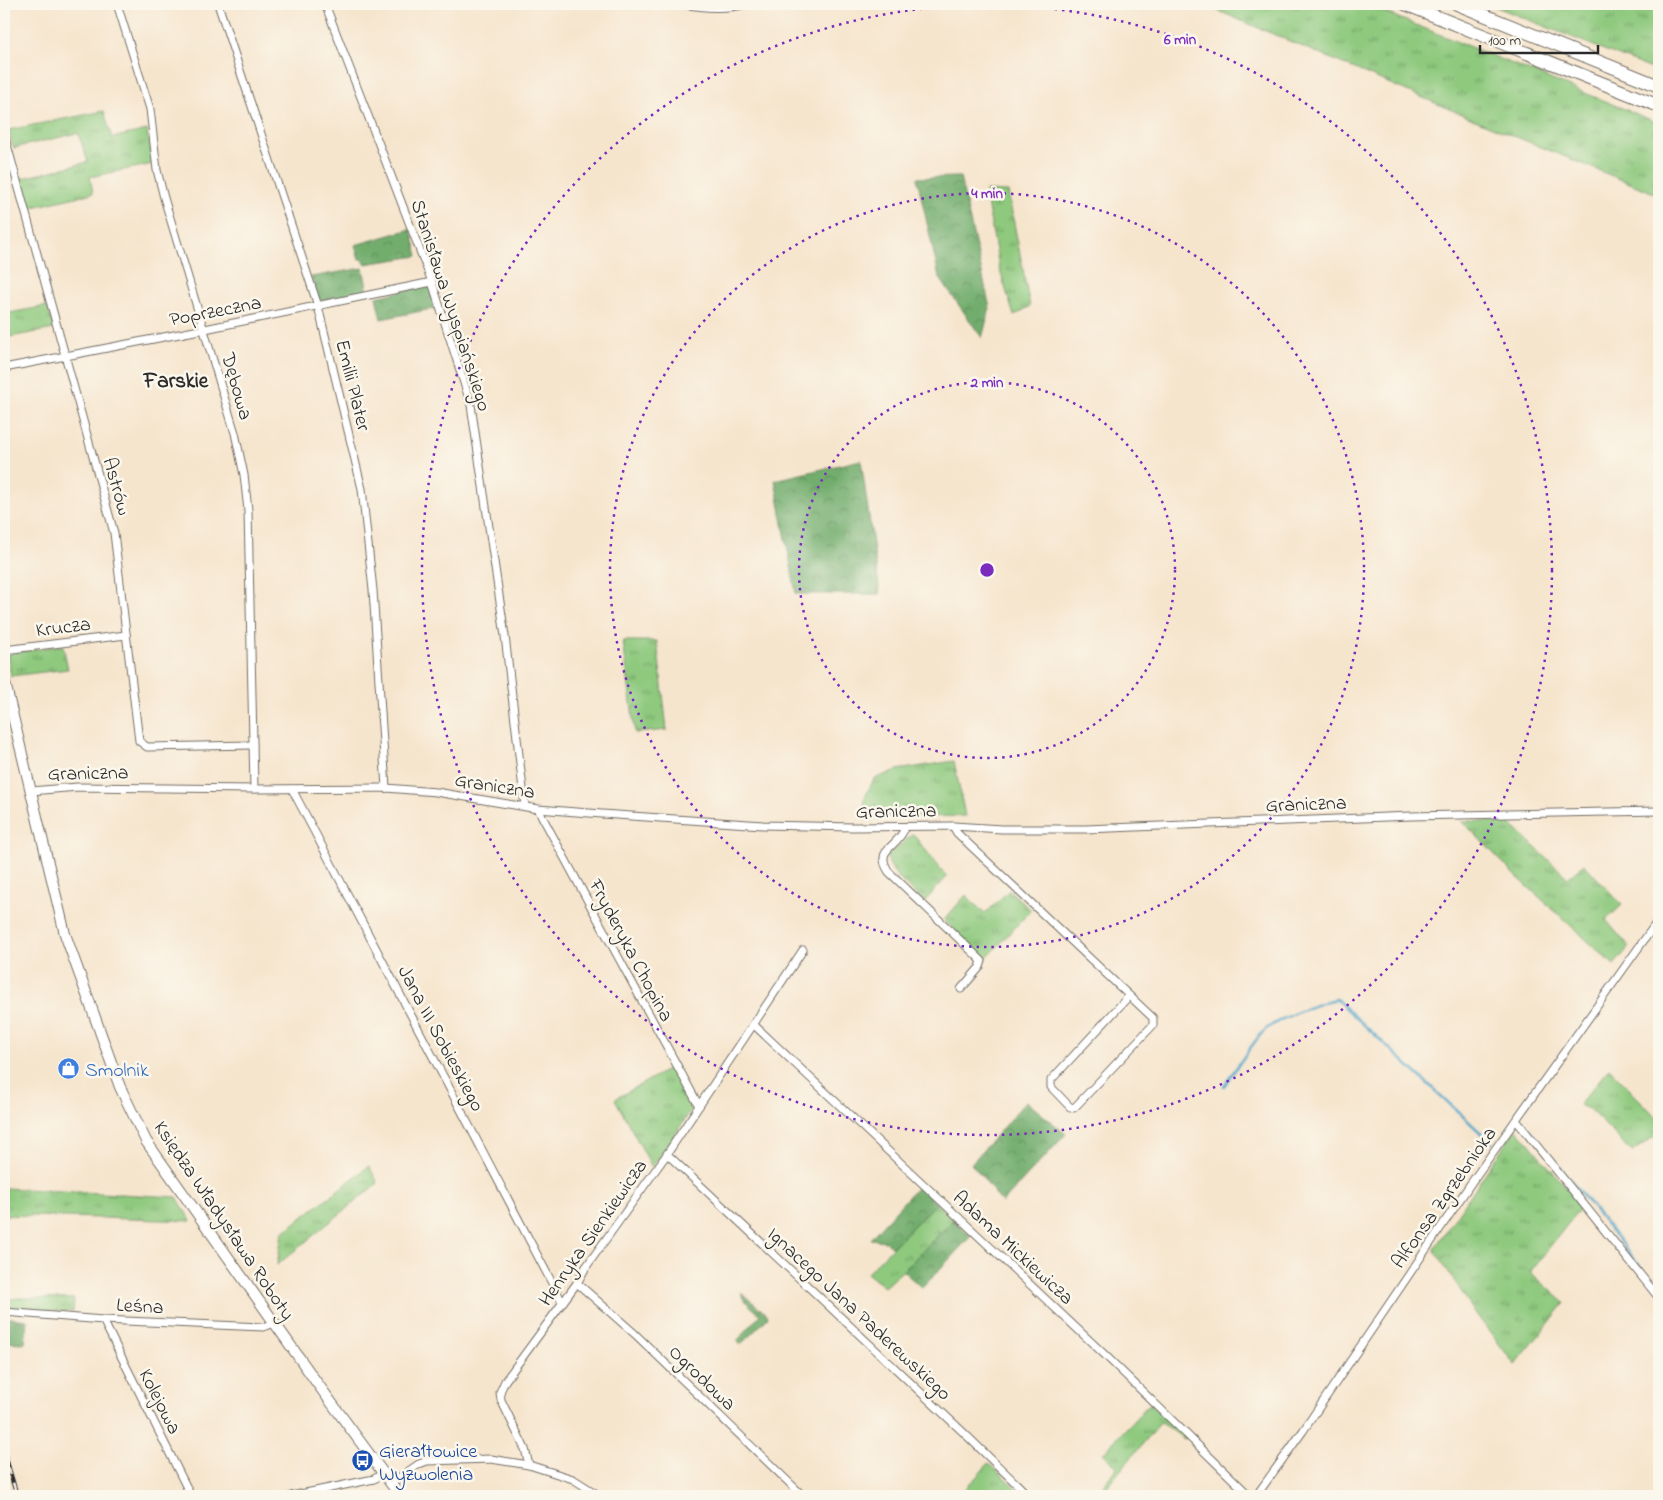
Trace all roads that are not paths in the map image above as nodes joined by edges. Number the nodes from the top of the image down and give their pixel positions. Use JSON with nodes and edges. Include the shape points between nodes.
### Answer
{"nodes":[{"id":1,"x":117,"y":4,"type":"edge"},
{"id":2,"x":218,"y":4,"type":"edge"},
{"id":3,"x":325,"y":4,"type":"edge"},
{"id":4,"x":683,"y":4,"type":"edge"},
{"id":5,"x":747,"y":4,"type":"edge"},
{"id":6,"x":1405,"y":4,"type":"edge"},
{"id":7,"x":1456,"y":4,"type":"edge"},
{"id":8,"x":1659,"y":86,"type":"edge"},
{"id":9,"x":1659,"y":106,"type":"edge"},
{"id":10,"x":4,"y":134,"type":"edge"},
{"id":11,"x":432,"y":282,"type":"junction"},
{"id":12,"x":318,"y":306,"type":"junction"},
{"id":13,"x":205,"y":329,"type":"junction"},
{"id":14,"x":66,"y":356,"type":"junction"},
{"id":15,"x":4,"y":368,"type":"edge"},
{"id":16,"x":126,"y":635,"type":"junction"},
{"id":17,"x":4,"y":650,"type":"edge"},
{"id":18,"x":4,"y":679,"type":"edge"},
{"id":19,"x":253,"y":745,"type":"junction"},
{"id":20,"x":386,"y":788,"type":"junction"},
{"id":21,"x":254,"y":789,"type":"junction"},
{"id":22,"x":292,"y":789,"type":"junction"},
{"id":23,"x":31,"y":792,"type":"junction"},
{"id":24,"x":525,"y":806,"type":"junction"},
{"id":25,"x":538,"y":809,"type":"junction"},
{"id":26,"x":1659,"y":811,"type":"edge"},
{"id":27,"x":953,"y":826,"type":"junction"},
{"id":28,"x":906,"y":828,"type":"junction"},
{"id":29,"x":1659,"y":918,"type":"edge"},
{"id":30,"x":803,"y":950,"type":"dead end"},
{"id":31,"x":961,"y":989,"type":"dead end"},
{"id":32,"x":1129,"y":996,"type":"junction"},
{"id":33,"x":753,"y":1024,"type":"junction"},
{"id":34,"x":699,"y":1106,"type":"junction"},
{"id":35,"x":1516,"y":1120,"type":"junction"},
{"id":36,"x":667,"y":1154,"type":"junction"},
{"id":37,"x":577,"y":1283,"type":"junction"},
{"id":38,"x":1659,"y":1298,"type":"edge"},
{"id":39,"x":562,"y":1302,"type":"junction"},
{"id":40,"x":4,"y":1312,"type":"edge"},
{"id":41,"x":103,"y":1320,"type":"junction"},
{"id":42,"x":274,"y":1324,"type":"junction"},
{"id":43,"x":529,"y":1465,"type":"junction"},
{"id":44,"x":382,"y":1474,"type":"junction"},
{"id":45,"x":390,"y":1484,"type":"junction"},
{"id":46,"x":191,"y":1496,"type":"edge"},
{"id":47,"x":291,"y":1496,"type":"edge"},
{"id":48,"x":400,"y":1496,"type":"edge"},
{"id":49,"x":600,"y":1496,"type":"edge"},
{"id":50,"x":804,"y":1496,"type":"edge"},
{"id":51,"x":1029,"y":1496,"type":"edge"},
{"id":52,"x":1250,"y":1496,"type":"edge"},
{"id":53,"x":1256,"y":1496,"type":"edge"}],
"edges":[{"from":1,"to":13,"type":"street","name":"Dębowa","via":[[150,109],[157,170],[164,198]]},
{"from":2,"to":12,"type":"street","name":"Emilii Plater"},
{"from":3,"to":11,"type":"street","name":"Stanisława Wyspiańskiego"},
{"from":4,"to":5,"type":"street","via":[[703,8]]},
{"from":6,"to":9,"type":"highway"},
{"from":7,"to":8,"type":"highway"},
{"from":10,"to":14,"type":"street","name":"Astrów"},
{"from":11,"to":12,"type":"street","name":"Poprzeczna"},
{"from":11,"to":24,"type":"street","name":"Stanisława Wyspiańskiego","via":[[471,405]]},
{"from":12,"to":13,"type":"street","name":"Poprzeczna"},
{"from":12,"to":20,"type":"street","name":"Emilii Plater","via":[[364,496]]},
{"from":13,"to":14,"type":"street","name":"Poprzeczna"},
{"from":13,"to":19,"type":"street","name":"Dębowa","via":[[236,433],[248,510]]},
{"from":14,"to":15,"type":"street","name":"Poprzeczna"},
{"from":14,"to":16,"type":"street","name":"Astrów","via":[[114,532]]},
{"from":16,"to":17,"type":"street","name":"Krucza"},
{"from":16,"to":19,"type":"street","name":"Astrów","via":[[140,743],[147,747]]},
{"from":18,"to":23,"type":"main road","name":"Księdza Władysława Roboty"},
{"from":19,"to":21,"type":"street","name":"Dębowa"},
{"from":20,"to":22,"type":"street","name":"Graniczna"},
{"from":20,"to":24,"type":"street","name":"Graniczna"},
{"from":21,"to":22,"type":"street","name":"Graniczna"},
{"from":21,"to":23,"type":"street","name":"Graniczna","via":[[78,787]]},
{"from":22,"to":39,"type":"street","name":"Jana III Sobieskiego"},
{"from":23,"to":42,"type":"main road","name":"Księdza Władysława Roboty","via":[[65,934],[120,1087],[146,1141]]},
{"from":24,"to":25,"type":"street","name":"Graniczna"},
{"from":25,"to":28,"type":"street","name":"Graniczna","via":[[763,825]]},
{"from":25,"to":34,"type":"street","name":"Fryderyka Chopina"},
{"from":26,"to":27,"type":"street","name":"Graniczna","via":[[1411,816],[1086,829]]},
{"from":27,"to":28,"type":"street","name":"Graniczna"},
{"from":27,"to":32,"type":"street","name":"Graniczna"},
{"from":28,"to":31,"type":"street","via":[[903,836],[884,854],[885,865],[982,962]]},
{"from":29,"to":35,"type":"street","name":"Alfonsa Zgrzebnioka"},
{"from":30,"to":33,"type":"street","name":"Henryka Sienkiewicza"},
{"from":32,"to":32,"type":"street","name":"Graniczna","via":[[1153,1018],[1152,1025],[1074,1108],[1070,1107],[1051,1087],[1051,1080]]},
{"from":33,"to":34,"type":"street","name":"Henryka Sienkiewicza"},
{"from":33,"to":52,"type":"street","name":"Adama Mickiewicza"},
{"from":34,"to":36,"type":"street","name":"Henryka Sienkiewicza"},
{"from":35,"to":38,"type":"street"},
{"from":35,"to":53,"type":"street","name":"Alfonsa Zgrzebnioka"},
{"from":36,"to":37,"type":"street","name":"Henryka Sienkiewicza"},
{"from":36,"to":51,"type":"street","name":"Ignacego Jana Paderewskiego"},
{"from":37,"to":39,"type":"street","name":"Henryka Sienkiewicza"},
{"from":37,"to":50,"type":"street","name":"Ogrodowa"},
{"from":39,"to":43,"type":"street","name":"Henryka Sienkiewicza","via":[[500,1392],[502,1404],[525,1449]]},
{"from":40,"to":41,"type":"street","name":"Leśna"},
{"from":41,"to":42,"type":"street","name":"Leśna","via":[[263,1327]]},
{"from":41,"to":46,"type":"street","name":"Kolejowa"},
{"from":42,"to":44,"type":"main road","name":"Księdza Władysława Roboty"},
{"from":43,"to":45,"type":"street","via":[[491,1459],[427,1461]]},
{"from":43,"to":49,"type":"street","via":[[573,1479]]},
{"from":44,"to":45,"type":"main road","name":"Księdza Władysława Roboty"},
{"from":44,"to":47,"type":"street","via":[[374,1479]]},
{"from":45,"to":48,"type":"main road","name":"Księdza Władysława Roboty"}]}
